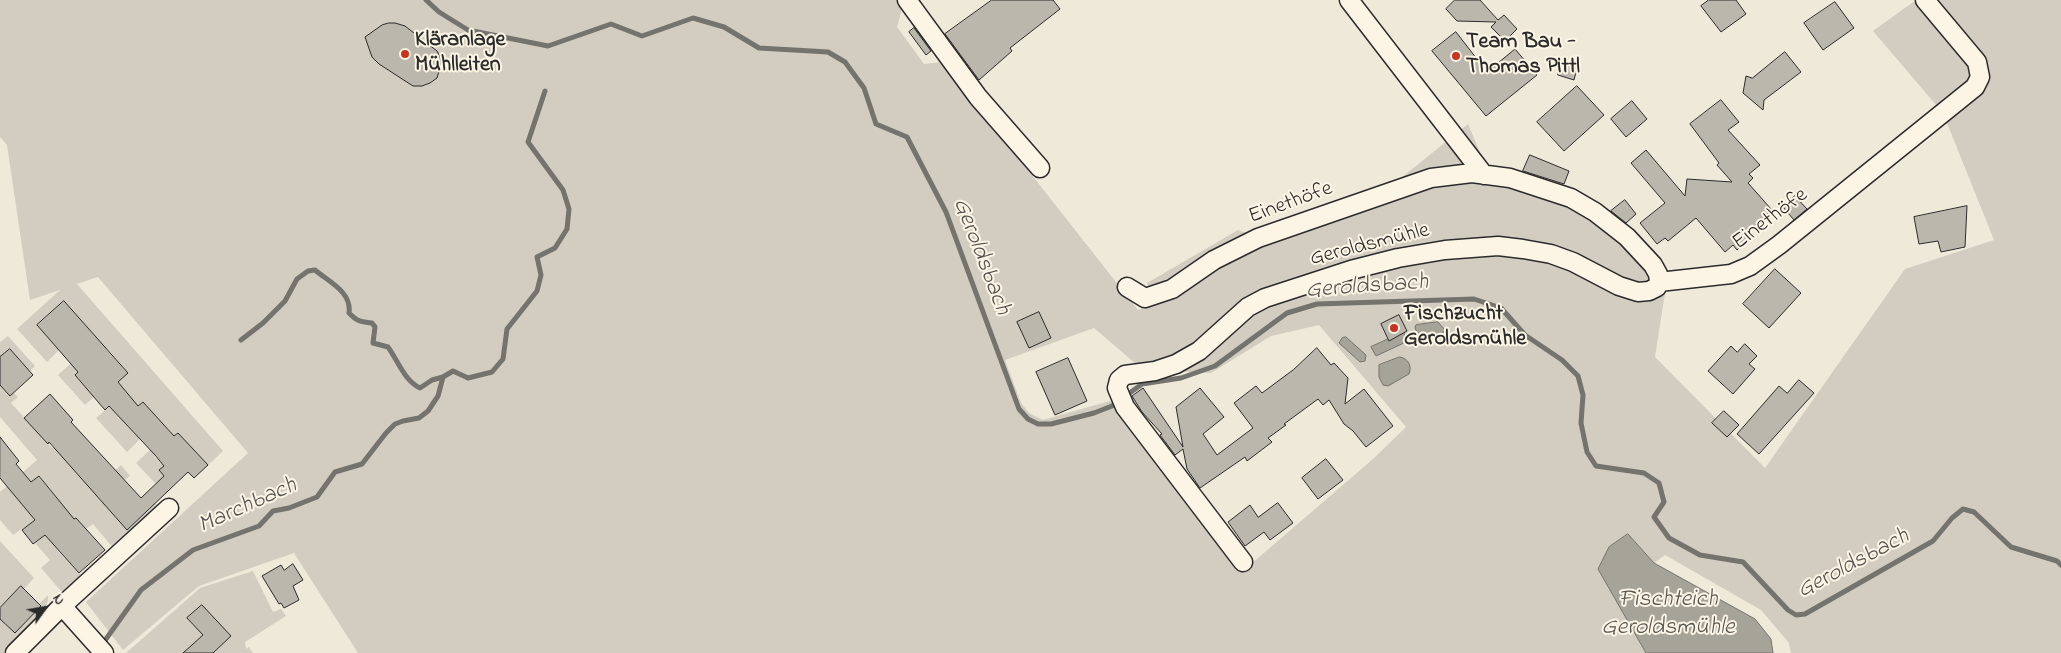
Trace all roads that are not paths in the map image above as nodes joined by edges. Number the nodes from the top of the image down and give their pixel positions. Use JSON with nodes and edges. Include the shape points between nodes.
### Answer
{"nodes":[{"id":1,"x":907,"y":0,"type":"edge"},
{"id":2,"x":1350,"y":0,"type":"edge"},
{"id":3,"x":1925,"y":0,"type":"edge"},
{"id":4,"x":1040,"y":168,"type":"dead end"},
{"id":5,"x":1484,"y":175,"type":"junction"},
{"id":6,"x":1659,"y":282,"type":"junction"},
{"id":7,"x":1127,"y":287,"type":"dead end"},
{"id":8,"x":169,"y":508,"type":"dead end"},
{"id":9,"x":1243,"y":562,"type":"dead end"},
{"id":10,"x":62,"y":606,"type":"junction"},
{"id":11,"x":15,"y":653,"type":"edge"},
{"id":12,"x":104,"y":653,"type":"edge"}],
"edges":[{"from":1,"to":4,"type":"street","via":[[978,97]]},
{"from":2,"to":5,"type":"street"},
{"from":3,"to":6,"type":"street","name":"Einethöfe","via":[[1977,62],[1980,77],[1975,87],[1750,266],[1731,274]]},
{"from":5,"to":6,"type":"street","name":"Einethöfe","via":[[1537,186],[1571,198],[1595,212],[1627,238],[1653,266]]},
{"from":5,"to":7,"type":"street","name":"Einethöfe","via":[[1472,173],[1431,178],[1258,238],[1214,260],[1172,289],[1145,298]]},
{"from":6,"to":9,"type":"street","name":"Geroldsmühle","via":[[1650,291],[1638,292],[1552,254],[1498,246],[1398,258],[1266,298],[1248,307],[1199,351],[1176,364],[1126,375],[1119,380],[1117,388],[1125,407]]},
{"from":8,"to":10,"type":"street"},
{"from":10,"to":11,"type":"street"},
{"from":10,"to":12,"type":"street"}]}
